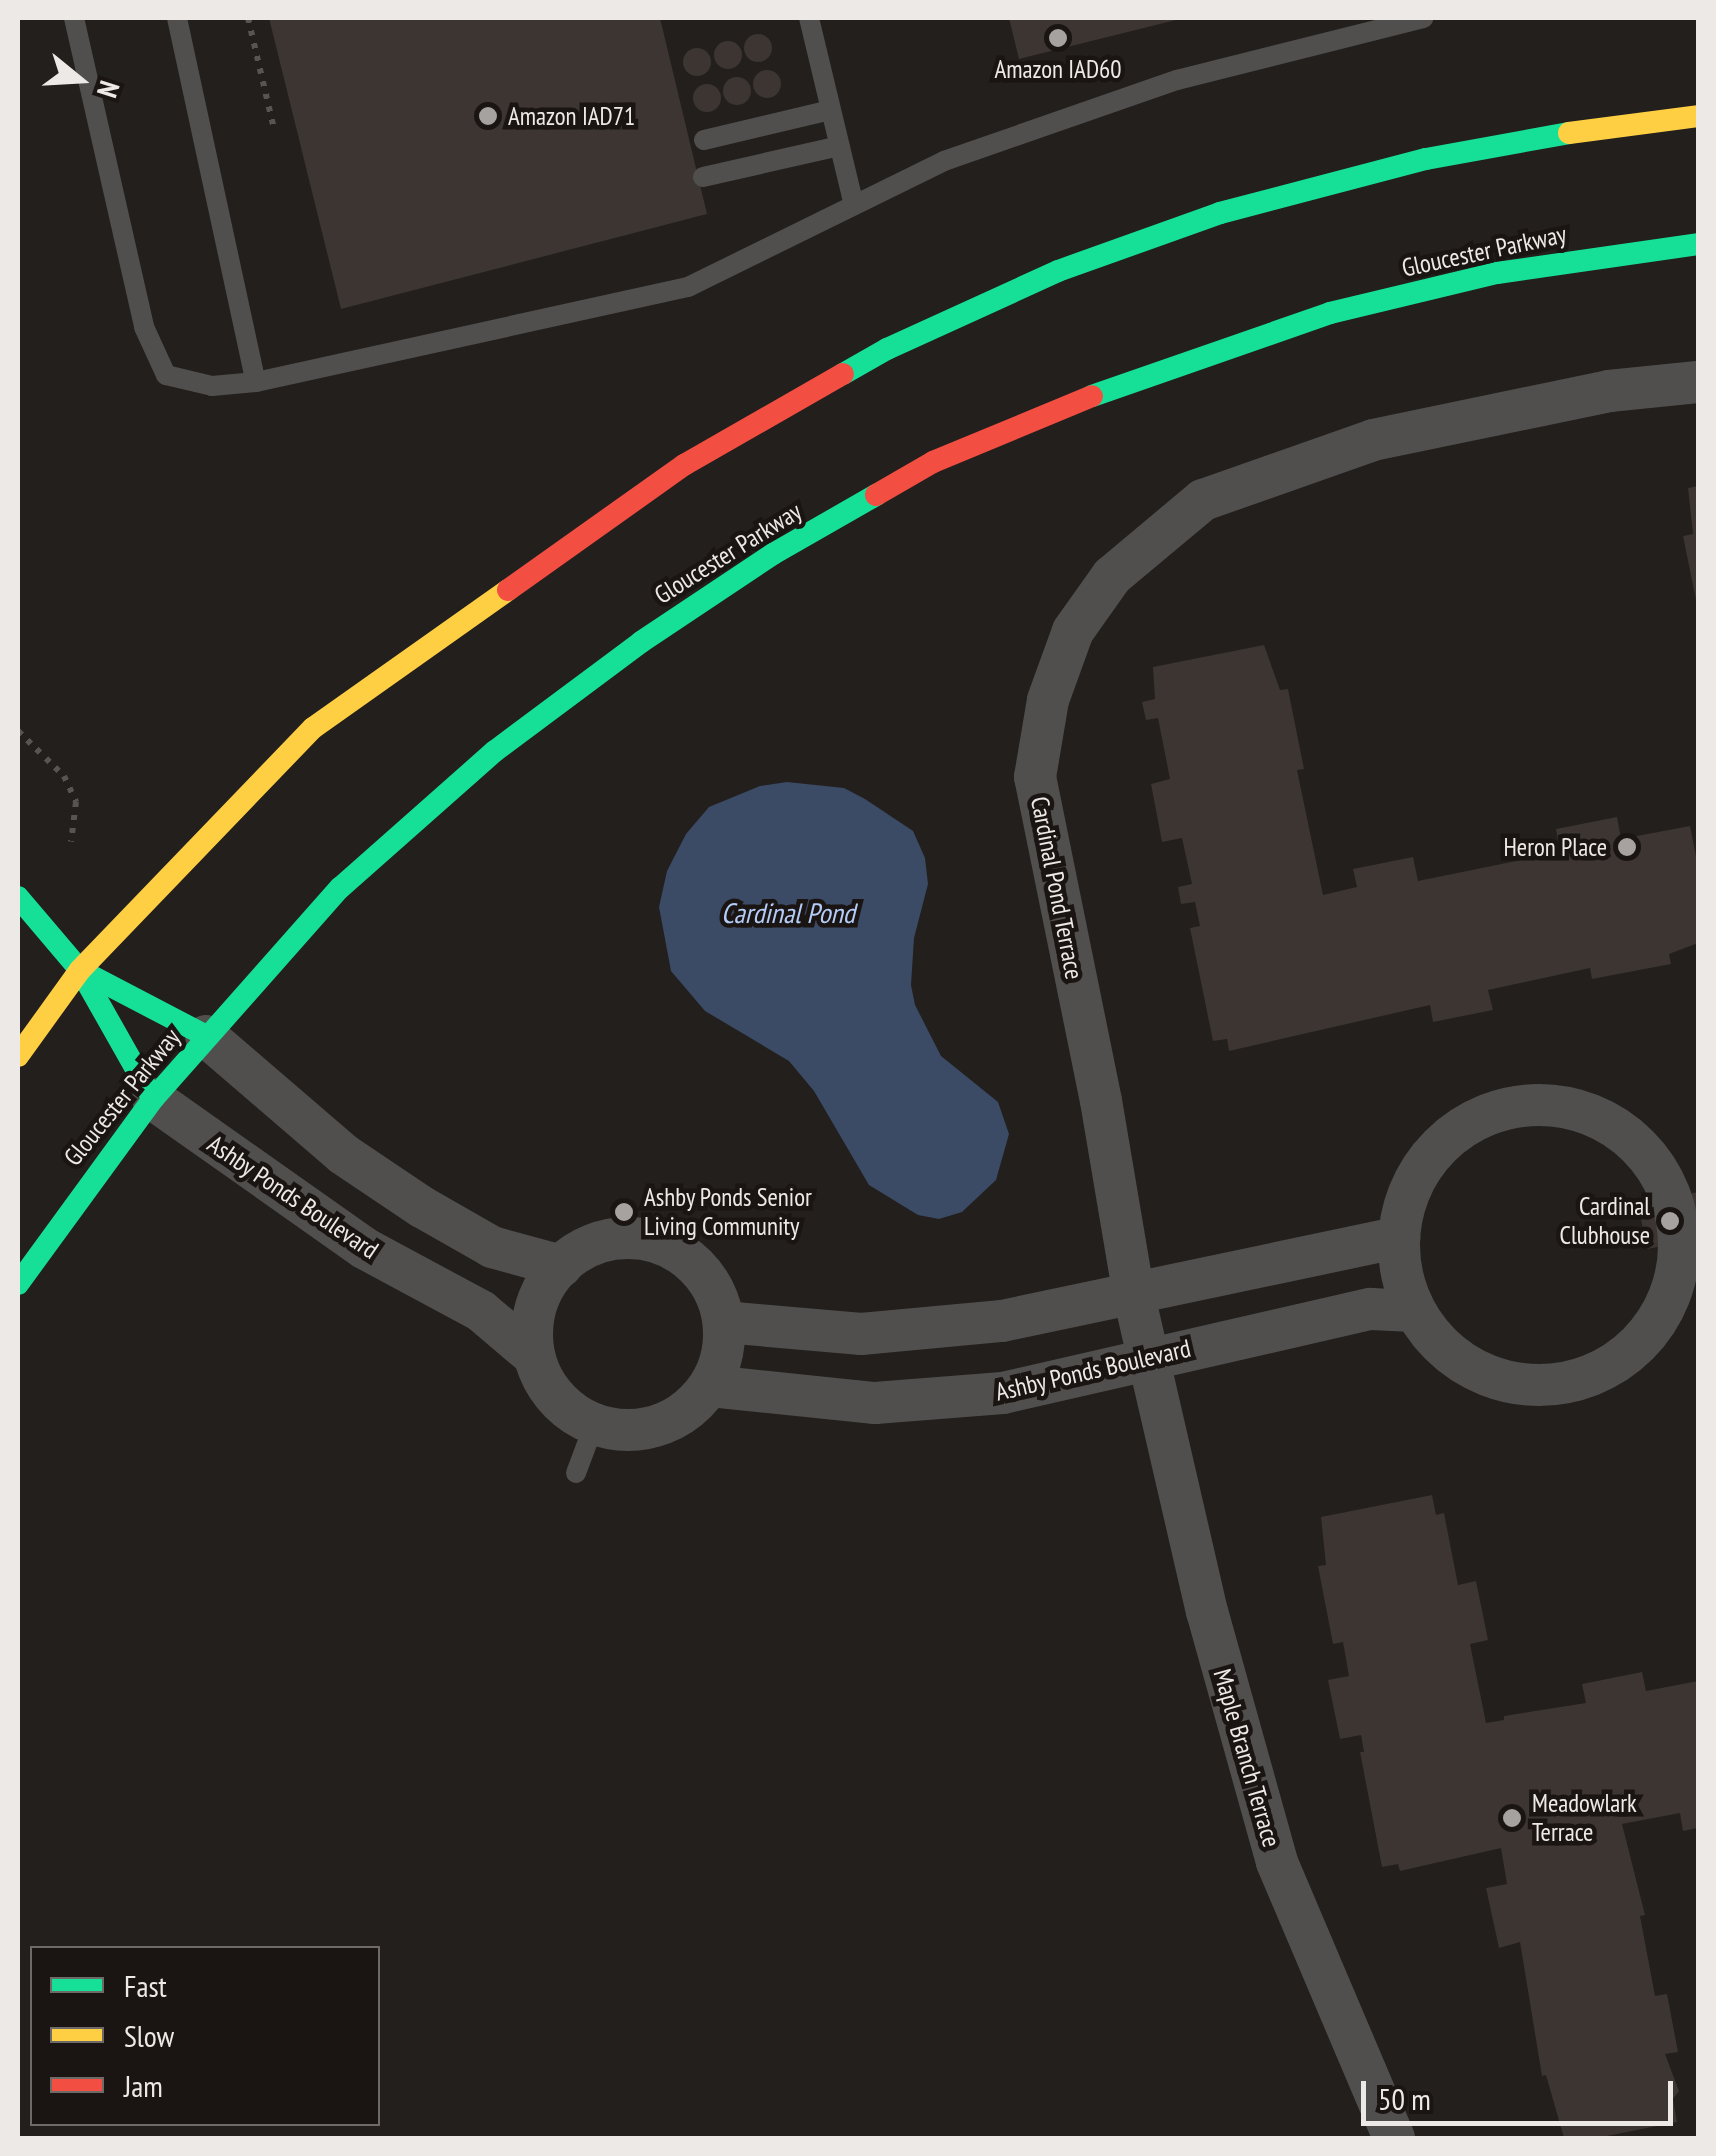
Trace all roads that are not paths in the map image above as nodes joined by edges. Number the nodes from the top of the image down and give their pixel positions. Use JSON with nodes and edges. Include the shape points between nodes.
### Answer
{"nodes":[{"id":1,"x":74,"y":18,"type":"edge"},
{"id":2,"x":178,"y":18,"type":"edge"},
{"id":3,"x":809,"y":18,"type":"edge"},
{"id":4,"x":1424,"y":18,"type":"edge"},
{"id":5,"x":832,"y":110,"type":"junction"},
{"id":6,"x":1698,"y":116,"type":"edge"},
{"id":7,"x":704,"y":140,"type":"dead end"},
{"id":8,"x":840,"y":146,"type":"junction"},
{"id":9,"x":703,"y":177,"type":"dead end"},
{"id":10,"x":854,"y":205,"type":"junction"},
{"id":11,"x":1698,"y":244,"type":"edge"},
{"id":12,"x":256,"y":382,"type":"junction"},
{"id":13,"x":1698,"y":382,"type":"edge"},
{"id":14,"x":18,"y":897,"type":"edge"},
{"id":15,"x":80,"y":970,"type":"junction"},
{"id":16,"x":206,"y":1036,"type":"junction"},
{"id":17,"x":18,"y":1056,"type":"edge"},
{"id":18,"x":153,"y":1099,"type":"junction"},
{"id":19,"x":1398,"y":1237,"type":"junction"},
{"id":20,"x":560,"y":1266,"type":"junction"},
{"id":21,"x":18,"y":1284,"type":"edge"},
{"id":22,"x":1134,"y":1296,"type":"junction"},
{"id":23,"x":1414,"y":1310,"type":"junction"},
{"id":24,"x":724,"y":1322,"type":"junction"},
{"id":25,"x":534,"y":1356,"type":"junction"},
{"id":26,"x":1147,"y":1362,"type":"junction"},
{"id":27,"x":710,"y":1386,"type":"junction"},
{"id":28,"x":594,"y":1425,"type":"junction"},
{"id":29,"x":576,"y":1473,"type":"dead end"},
{"id":30,"x":1394,"y":2138,"type":"edge"}],
"edges":[{"from":1,"to":12,"type":"lane","via":[[144,327],[166,376],[212,386]]},
{"from":2,"to":12,"type":"lane"},
{"from":3,"to":5,"type":"lane"},
{"from":4,"to":10,"type":"lane","via":[[1177,80],[944,161]]},
{"from":5,"to":7,"type":"lane"},
{"from":5,"to":8,"type":"lane"},
{"from":6,"to":15,"type":"main road","via":[[1426,160],[1220,212],[1058,271],[887,348],[684,464],[313,728]]},
{"from":8,"to":9,"type":"lane"},
{"from":8,"to":10,"type":"lane"},
{"from":10,"to":12,"type":"lane","via":[[688,287]]},
{"from":11,"to":16,"type":"main road","name":"Gloucester Parkway","via":[[1498,273],[1330,313],[1133,379],[933,462],[740,576],[495,752],[340,888]]},
{"from":13,"to":22,"type":"street","name":"Cardinal Pond Terrace","via":[[1610,391],[1373,440],[1203,500],[1112,576],[1072,631],[1048,700],[1035,776]]},
{"from":14,"to":15,"type":"main road"},
{"from":15,"to":16,"type":"main road"},
{"from":15,"to":17,"type":"main road"},
{"from":15,"to":18,"type":"main road"},
{"from":16,"to":18,"type":"main road","name":"Gloucester Parkway"},
{"from":16,"to":20,"type":"street","via":[[343,1154],[422,1207],[492,1247]]},
{"from":18,"to":21,"type":"main road","name":"Gloucester Parkway"},
{"from":18,"to":25,"type":"street","name":"Ashby Ponds Boulevard","via":[[364,1248],[481,1311]]},
{"from":19,"to":22,"type":"street"},
{"from":19,"to":23,"type":"street"},
{"from":19,"to":23,"type":"street","via":[[1407,1195],[1428,1158],[1498,1109],[1541,1103],[1583,1110],[1622,1130],[1652,1159],[1672,1198],[1680,1240],[1675,1282],[1658,1322],[1629,1354],[1592,1376],[1550,1386],[1507,1383],[1470,1368],[1438,1343]]},
{"from":20,"to":24,"type":"street","via":[[617,1238],[660,1243],[709,1282]]},
{"from":20,"to":25,"type":"street","via":[[536,1308]]},
{"from":22,"to":24,"type":"street","via":[[900,1332]]},
{"from":22,"to":26,"type":"street","name":"Cardinal Pond Terrace"},
{"from":23,"to":26,"type":"street","name":"Ashby Ponds Boulevard","via":[[1371,1309]]},
{"from":24,"to":27,"type":"street","via":[[722,1355]]},
{"from":25,"to":28,"type":"street","name":"Ashby Ponds Boulevard","via":[[556,1398]]},
{"from":26,"to":27,"type":"street","name":"Ashby Ponds Boulevard","via":[[1003,1393],[875,1403]]},
{"from":26,"to":30,"type":"street","name":"Maple Branch Terrace","via":[[1234,1717],[1277,1862]]},
{"from":27,"to":28,"type":"street","via":[[664,1424],[641,1430]]},
{"from":28,"to":29,"type":"lane"}]}
